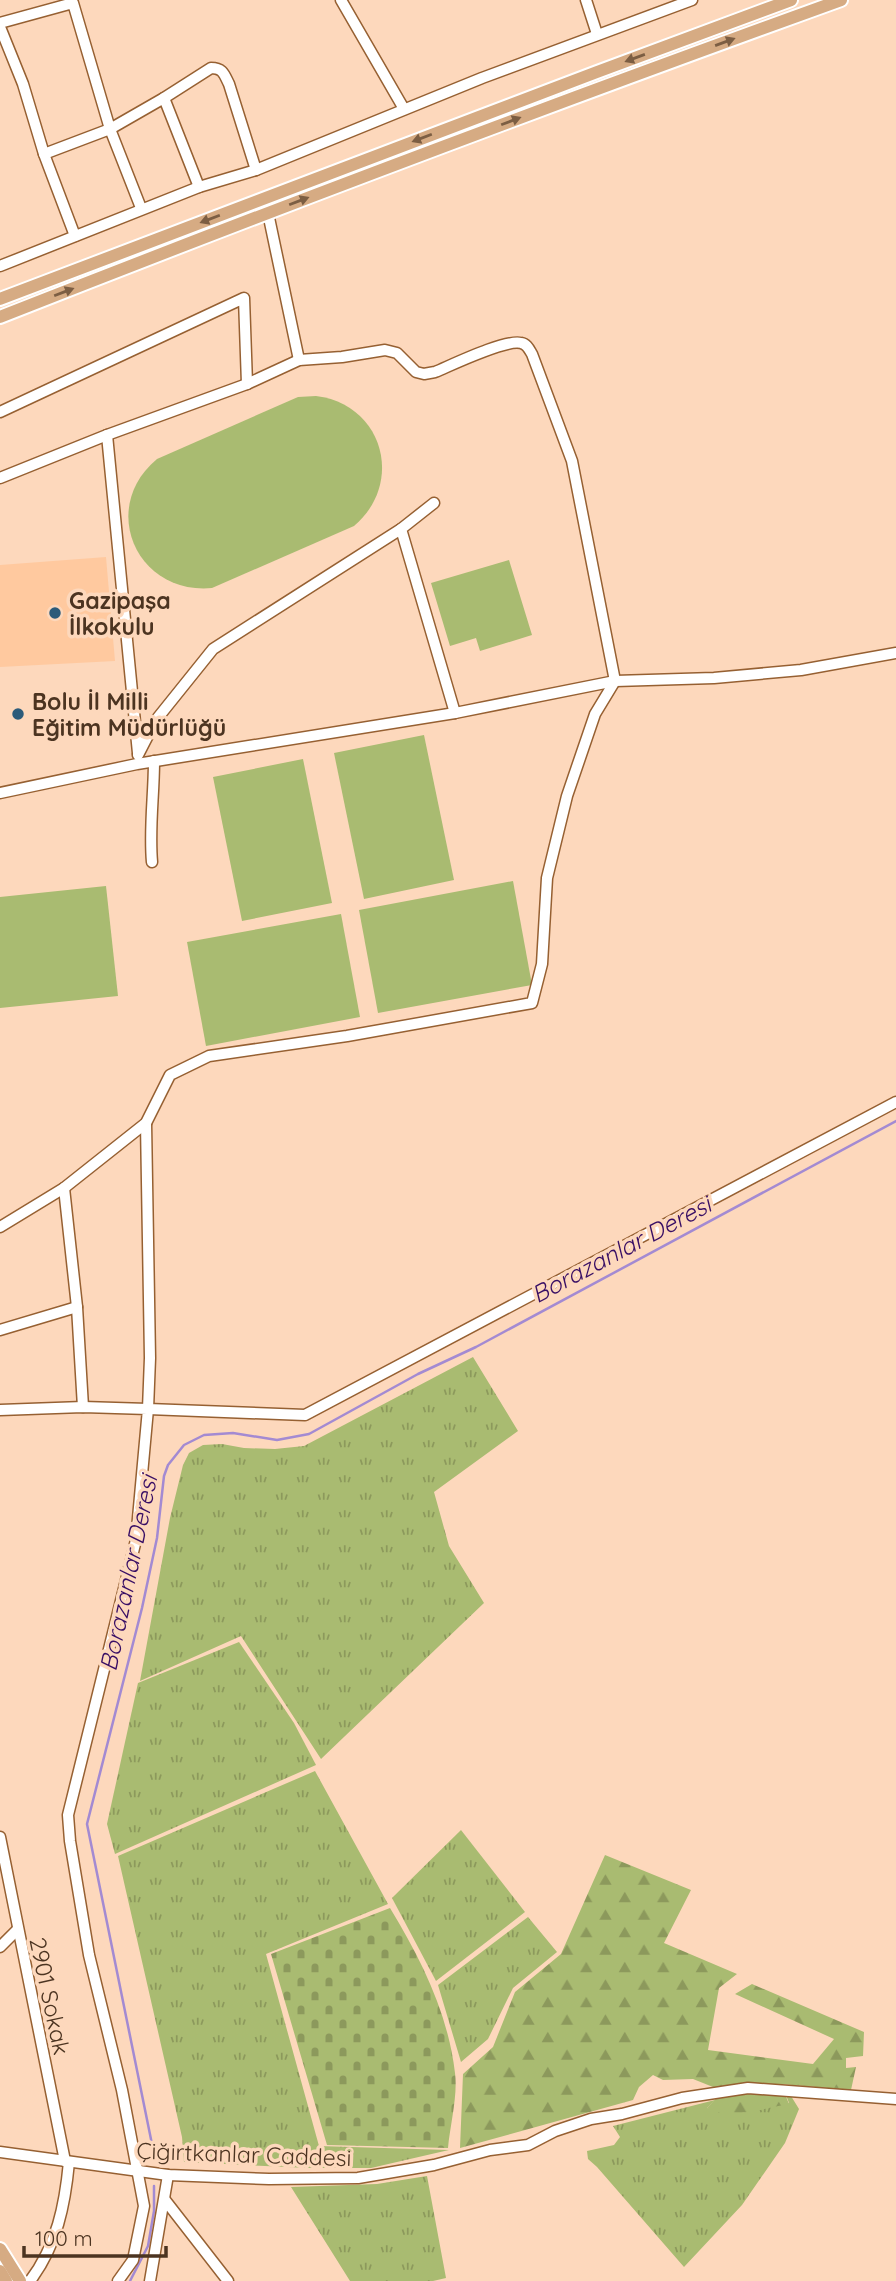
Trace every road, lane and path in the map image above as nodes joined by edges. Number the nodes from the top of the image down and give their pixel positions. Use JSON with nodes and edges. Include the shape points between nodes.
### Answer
{"nodes":[{"id":1,"x":341,"y":0,"type":"edge"},
{"id":2,"x":586,"y":0,"type":"edge"},
{"id":3,"x":692,"y":0,"type":"edge"},
{"id":4,"x":791,"y":0,"type":"edge"},
{"id":5,"x":841,"y":0,"type":"edge"},
{"id":6,"x":73,"y":1,"type":"edge"},
{"id":7,"x":0,"y":25,"type":"edge"},
{"id":8,"x":597,"y":34,"type":"junction"},
{"id":9,"x":164,"y":98,"type":"junction"},
{"id":10,"x":404,"y":109,"type":"junction"},
{"id":11,"x":110,"y":129,"type":"junction"},
{"id":12,"x":44,"y":154,"type":"junction"},
{"id":13,"x":256,"y":170,"type":"junction"},
{"id":14,"x":199,"y":187,"type":"junction"},
{"id":15,"x":141,"y":208,"type":"junction"},
{"id":16,"x":268,"y":213,"type":"junction"},
{"id":17,"x":75,"y":236,"type":"junction"},
{"id":18,"x":0,"y":265,"type":"edge"},
{"id":19,"x":0,"y":299,"type":"edge"},
{"id":20,"x":0,"y":317,"type":"edge"},
{"id":21,"x":299,"y":360,"type":"junction"},
{"id":22,"x":247,"y":384,"type":"junction"},
{"id":23,"x":0,"y":411,"type":"edge"},
{"id":24,"x":107,"y":435,"type":"junction"},
{"id":25,"x":0,"y":478,"type":"edge"},
{"id":26,"x":434,"y":503,"type":"dead end"},
{"id":27,"x":401,"y":529,"type":"junction"},
{"id":28,"x":896,"y":653,"type":"edge"},
{"id":29,"x":615,"y":681,"type":"junction"},
{"id":30,"x":455,"y":713,"type":"junction"},
{"id":31,"x":138,"y":759,"type":"junction"},
{"id":32,"x":153,"y":761,"type":"junction"},
{"id":33,"x":0,"y":793,"type":"edge"},
{"id":34,"x":152,"y":862,"type":"dead end"},
{"id":35,"x":896,"y":1102,"type":"edge"},
{"id":36,"x":146,"y":1123,"type":"junction"},
{"id":37,"x":64,"y":1188,"type":"junction"},
{"id":38,"x":0,"y":1227,"type":"edge"},
{"id":39,"x":77,"y":1307,"type":"junction"},
{"id":40,"x":0,"y":1330,"type":"edge"},
{"id":41,"x":83,"y":1406,"type":"junction"},
{"id":42,"x":148,"y":1409,"type":"junction"},
{"id":43,"x":0,"y":1410,"type":"edge"},
{"id":44,"x":0,"y":1837,"type":"edge"},
{"id":45,"x":17,"y":1930,"type":"junction"},
{"id":46,"x":0,"y":1947,"type":"edge"},
{"id":47,"x":896,"y":2099,"type":"edge"},
{"id":48,"x":0,"y":2152,"type":"edge"},
{"id":49,"x":67,"y":2162,"type":"junction"},
{"id":50,"x":139,"y":2171,"type":"junction"},
{"id":51,"x":169,"y":2175,"type":"junction"},
{"id":52,"x":165,"y":2200,"type":"junction"},
{"id":53,"x":0,"y":2249,"type":"edge"},
{"id":54,"x":0,"y":2271,"type":"edge"},
{"id":55,"x":6,"y":2281,"type":"edge"},
{"id":56,"x":20,"y":2281,"type":"edge"},
{"id":57,"x":30,"y":2281,"type":"edge"},
{"id":58,"x":118,"y":2281,"type":"edge"},
{"id":59,"x":150,"y":2281,"type":"edge"},
{"id":60,"x":228,"y":2281,"type":"edge"}],
"edges":[{"from":1,"to":10,"type":"street"},
{"from":2,"to":8,"type":"street"},
{"from":3,"to":8,"type":"street"},
{"from":4,"to":19,"type":"main road","one_way":true},
{"from":16,"to":5,"type":"main road","one_way":true},
{"from":6,"to":7,"type":"street"},
{"from":6,"to":11,"type":"street"},
{"from":7,"to":12,"type":"street"},
{"from":8,"to":10,"type":"street"},
{"from":9,"to":11,"type":"street"},
{"from":9,"to":13,"type":"street","via":[[211,68],[223,71]]},
{"from":9,"to":14,"type":"street"},
{"from":10,"to":13,"type":"street"},
{"from":11,"to":12,"type":"street"},
{"from":11,"to":15,"type":"street"},
{"from":12,"to":17,"type":"street"},
{"from":13,"to":14,"type":"street"},
{"from":14,"to":15,"type":"street"},
{"from":15,"to":17,"type":"street"},
{"from":20,"to":16,"type":"main road","one_way":true},
{"from":16,"to":21,"type":"street"},
{"from":17,"to":18,"type":"street"},
{"from":21,"to":22,"type":"street"},
{"from":21,"to":29,"type":"street","via":[[385,350],[397,353],[424,374],[507,343],[527,346],[572,461]]},
{"from":22,"to":23,"type":"street","via":[[244,298]]},
{"from":22,"to":24,"type":"street"},
{"from":24,"to":25,"type":"street"},
{"from":24,"to":31,"type":"street"},
{"from":26,"to":27,"type":"street"},
{"from":27,"to":30,"type":"street"},
{"from":27,"to":31,"type":"street","via":[[213,649],[156,720]]},
{"from":28,"to":29,"type":"street","via":[[801,670]]},
{"from":29,"to":30,"type":"street"},
{"from":29,"to":36,"type":"street","via":[[596,714],[567,796],[547,877],[542,964],[532,1003],[209,1056],[170,1074]]},
{"from":30,"to":32,"type":"street"},
{"from":31,"to":32,"type":"street"},
{"from":31,"to":33,"type":"street"},
{"from":32,"to":34,"type":"street"},
{"from":35,"to":42,"type":"street","via":[[305,1415]]},
{"from":36,"to":37,"type":"street"},
{"from":36,"to":42,"type":"street"},
{"from":37,"to":38,"type":"street"},
{"from":37,"to":39,"type":"street"},
{"from":39,"to":40,"type":"street"},
{"from":39,"to":41,"type":"street"},
{"from":41,"to":42,"type":"street"},
{"from":41,"to":43,"type":"street"},
{"from":42,"to":50,"type":"street","via":[[136,1540],[68,1815],[89,1955]]},
{"from":44,"to":45,"type":"street","name":"2901 Sokak"},
{"from":45,"to":46,"type":"street"},
{"from":45,"to":49,"type":"street","name":"2901 Sokak"},
{"from":47,"to":51,"type":"street","name":"Çiğirtkanlar Caddesi","via":[[748,2088],[591,2119],[528,2145],[358,2178]]},
{"from":48,"to":49,"type":"street","name":"Çiğirtkanlar Caddesi"},
{"from":49,"to":50,"type":"street","name":"Çiğirtkanlar Caddesi"},
{"from":49,"to":57,"type":"street","name":"2901 Sokak","via":[[62,2214]]},
{"from":50,"to":51,"type":"street","name":"Çiğirtkanlar Caddesi"},
{"from":50,"to":58,"type":"street","via":[[144,2206],[133,2260]]},
{"from":51,"to":52,"type":"street"},
{"from":52,"to":59,"type":"street"},
{"from":52,"to":60,"type":"street"},
{"from":53,"to":56,"type":"main road"},
{"from":54,"to":55,"type":"main road"}]}
